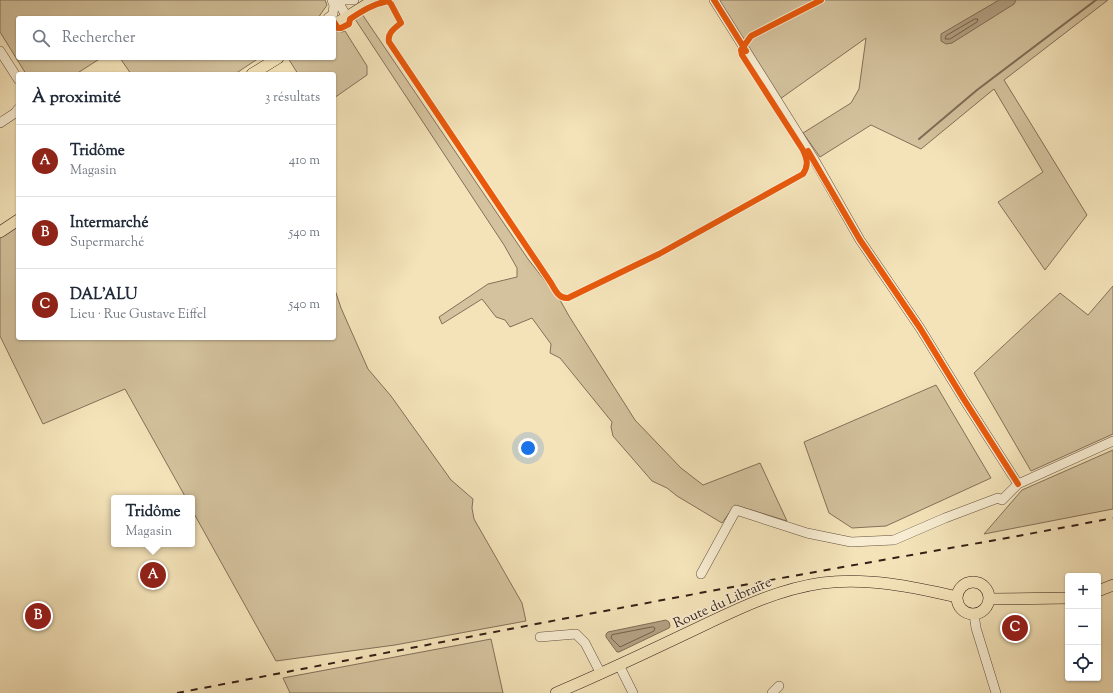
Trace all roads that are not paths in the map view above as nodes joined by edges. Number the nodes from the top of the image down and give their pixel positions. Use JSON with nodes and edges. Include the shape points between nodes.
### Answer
{"nodes":[{"id":1,"x":332,"y":0,"type":"edge"},
{"id":2,"x":337,"y":0,"type":"edge"},
{"id":3,"x":345,"y":0,"type":"edge"},
{"id":4,"x":354,"y":0,"type":"edge"},
{"id":5,"x":362,"y":0,"type":"edge"},
{"id":6,"x":374,"y":0,"type":"edge"},
{"id":7,"x":714,"y":0,"type":"edge"},
{"id":8,"x":345,"y":14,"type":"junction"},
{"id":9,"x":330,"y":16,"type":"edge"},
{"id":10,"x":336,"y":17,"type":"edge"},
{"id":11,"x":336,"y":23,"type":"edge"},
{"id":12,"x":0,"y":51,"type":"edge"},
{"id":13,"x":273,"y":60,"type":"edge"},
{"id":14,"x":255,"y":72,"type":"edge"},
{"id":15,"x":16,"y":76,"type":"edge"},
{"id":16,"x":16,"y":112,"type":"edge"},
{"id":17,"x":0,"y":123,"type":"edge"},
{"id":18,"x":16,"y":221,"type":"edge"},
{"id":19,"x":0,"y":232,"type":"edge"},
{"id":20,"x":1113,"y":441,"type":"edge"},
{"id":21,"x":1018,"y":484,"type":"junction"},
{"id":22,"x":701,"y":574,"type":"dead end"},
{"id":23,"x":1113,"y":585,"type":"edge"},
{"id":24,"x":1101,"y":590,"type":"edge"},
{"id":25,"x":958,"y":597,"type":"junction"},
{"id":26,"x":1065,"y":598,"type":"edge"},
{"id":27,"x":989,"y":599,"type":"junction"},
{"id":28,"x":974,"y":614,"type":"junction"},
{"id":29,"x":540,"y":637,"type":"dead end"},
{"id":30,"x":620,"y":665,"type":"junction"},
{"id":31,"x":601,"y":674,"type":"junction"},
{"id":32,"x":779,"y":686,"type":"dead end"},
{"id":33,"x":556,"y":693,"type":"edge"},
{"id":34,"x":633,"y":693,"type":"edge"},
{"id":35,"x":772,"y":693,"type":"edge"},
{"id":36,"x":996,"y":693,"type":"edge"}],
"edges":[{"from":1,"to":9,"type":"street","via":[[334,5]]},
{"from":2,"to":8,"type":"street"},
{"from":3,"to":4,"type":"street"},
{"from":5,"to":8,"type":"main road"},
{"from":6,"to":8,"type":"main road"},
{"from":7,"to":21,"type":"street","via":[[815,161],[860,240],[920,328]]},
{"from":8,"to":10,"type":"main road"},
{"from":8,"to":11,"type":"main road"},
{"from":12,"to":15,"type":"street"},
{"from":13,"to":14,"type":"main road"},
{"from":16,"to":17,"type":"street"},
{"from":18,"to":19,"type":"main road"},
{"from":20,"to":21,"type":"street"},
{"from":21,"to":22,"type":"street","via":[[1002,500],[998,498],[894,540],[851,542],[807,533],[736,510]]},
{"from":23,"to":24,"type":"main road"},
{"from":25,"to":27,"type":"main road","via":[[964,585],[974,582],[983,585]]},
{"from":25,"to":28,"type":"main road","via":[[964,611]]},
{"from":25,"to":30,"type":"main road","name":"Route du Libraire","via":[[890,584],[865,582],[808,586],[755,602]]},
{"from":26,"to":27,"type":"main road"},
{"from":27,"to":28,"type":"main road","via":[[986,608]]},
{"from":28,"to":36,"type":"street"},
{"from":29,"to":31,"type":"street","via":[[576,634],[585,643]]},
{"from":30,"to":31,"type":"main road","name":"Route du Libraire"},
{"from":30,"to":34,"type":"street"},
{"from":31,"to":33,"type":"main road","name":"Route du Libraire"},
{"from":32,"to":35,"type":"street"}]}
